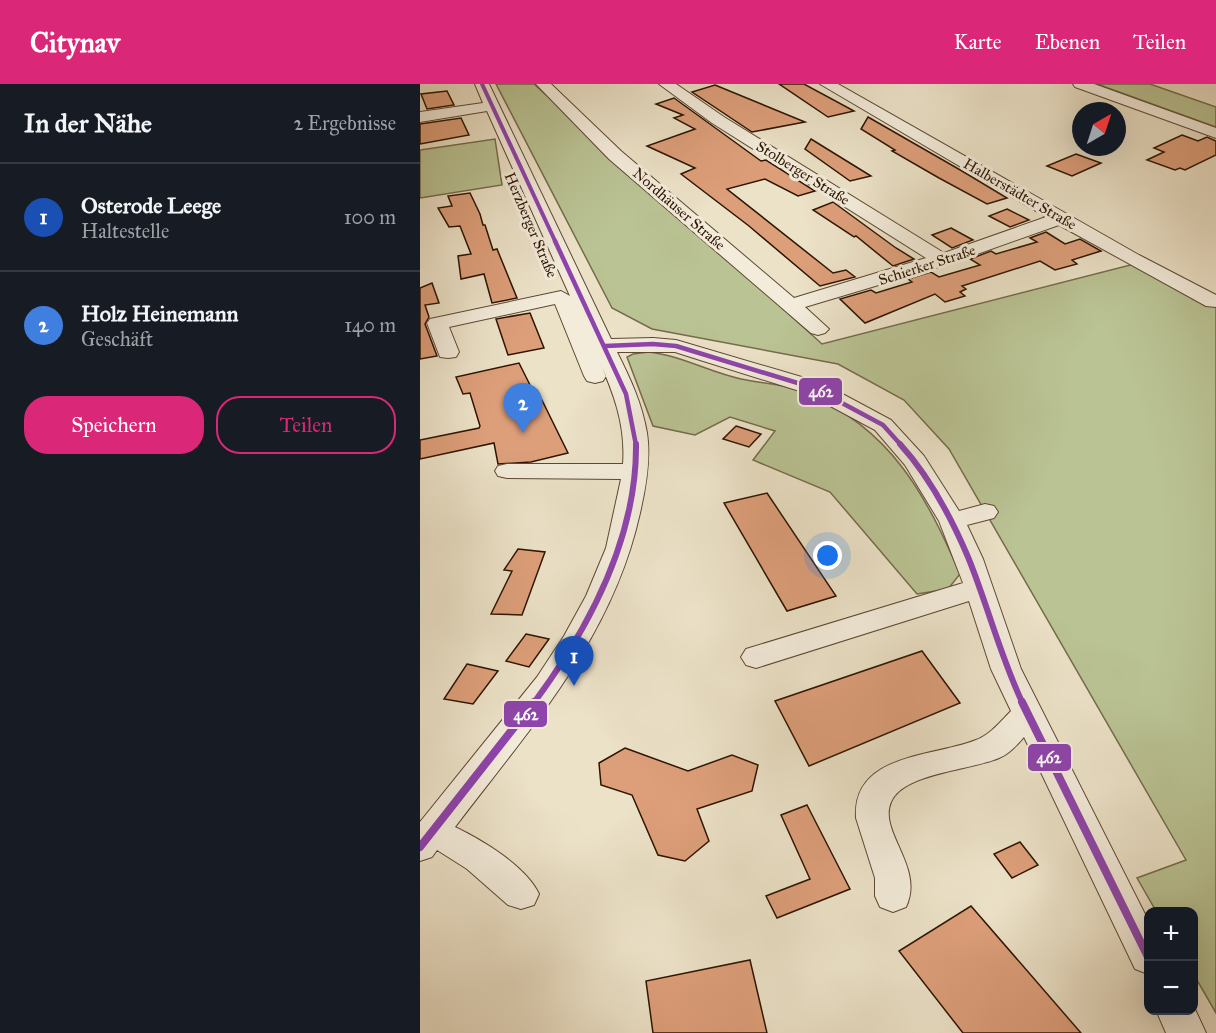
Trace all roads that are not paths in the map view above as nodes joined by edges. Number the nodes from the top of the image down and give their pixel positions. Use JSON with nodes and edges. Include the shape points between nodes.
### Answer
{"nodes":[{"id":1,"x":482,"y":84,"type":"edge"},
{"id":2,"x":543,"y":84,"type":"edge"},
{"id":3,"x":666,"y":84,"type":"edge"},
{"id":4,"x":827,"y":84,"type":"edge"},
{"id":5,"x":1080,"y":84,"type":"edge"},
{"id":6,"x":493,"y":106,"type":"junction"},
{"id":7,"x":420,"y":117,"type":"edge"},
{"id":8,"x":1216,"y":133,"type":"edge"},
{"id":9,"x":519,"y":164,"type":"junction"},
{"id":10,"x":1061,"y":218,"type":"junction"},
{"id":11,"x":942,"y":260,"type":"junction"},
{"id":12,"x":561,"y":297,"type":"junction"},
{"id":13,"x":1213,"y":302,"type":"dead end"},
{"id":14,"x":790,"y":305,"type":"junction"},
{"id":15,"x":818,"y":329,"type":"dead end"},
{"id":16,"x":605,"y":346,"type":"junction"},
{"id":17,"x":448,"y":352,"type":"dead end"},
{"id":18,"x":596,"y":376,"type":"dead end"},
{"id":19,"x":507,"y":471,"type":"dead end"},
{"id":20,"x":635,"y":472,"type":"junction"},
{"id":21,"x":984,"y":512,"type":"dead end"},
{"id":22,"x":952,"y":521,"type":"junction"},
{"id":23,"x":979,"y":588,"type":"junction"},
{"id":24,"x":756,"y":657,"type":"dead end"},
{"id":25,"x":1029,"y":712,"type":"junction"},
{"id":26,"x":426,"y":840,"type":"edge"},
{"id":27,"x":521,"y":894,"type":"dead end"},
{"id":28,"x":893,"y":896,"type":"dead end"},
{"id":29,"x":1144,"y":947,"type":"edge"},
{"id":30,"x":1177,"y":1015,"type":"edge"},
{"id":31,"x":1186,"y":1033,"type":"edge"}],
"edges":[{"from":1,"to":6,"type":"street","name":"Herzberger Straße"},
{"from":2,"to":14,"type":"street","name":"Nordhäuser Straße","via":[[615,154]]},
{"from":3,"to":11,"type":"street","name":"Stolberger Straße"},
{"from":4,"to":10,"type":"street","name":"Halberstädter Straße"},
{"from":5,"to":8,"type":"street"},
{"from":6,"to":7,"type":"street"},
{"from":6,"to":9,"type":"street","name":"Herzberger Straße"},
{"from":9,"to":12,"type":"street","name":"Herzberger Straße","via":[[506,166]]},
{"from":9,"to":16,"type":"street","name":"Herzberger Straße"},
{"from":10,"to":11,"type":"street","name":"Schierker Straße"},
{"from":10,"to":13,"type":"street","name":"Halberstädter Straße"},
{"from":11,"to":14,"type":"street","name":"Schierker Straße"},
{"from":12,"to":17,"type":"street","name":"Herzberger Straße","via":[[437,323]]},
{"from":12,"to":18,"type":"street","name":"Herzberger Straße"},
{"from":14,"to":15,"type":"street","name":"Nordhäuser Straße"},
{"from":16,"to":20,"type":"street","name":"Herzberger Straße","via":[[631,414]]},
{"from":16,"to":22,"type":"street","via":[[676,346],[814,388],[842,401],[883,425],[915,461]]},
{"from":19,"to":20,"type":"street"},
{"from":20,"to":26,"type":"street","name":"Herzberger Straße","via":[[628,518],[617,554],[572,650],[547,688]]},
{"from":21,"to":22,"type":"street"},
{"from":22,"to":23,"type":"street"},
{"from":23,"to":24,"type":"street"},
{"from":23,"to":25,"type":"street","via":[[1006,669]]},
{"from":25,"to":28,"type":"street","via":[[990,748],[918,768],[891,779],[878,792],[872,807],[875,829],[894,886]]},
{"from":25,"to":29,"type":"street"},
{"from":26,"to":27,"type":"street","via":[[458,844]]},
{"from":30,"to":31,"type":"street"}]}
